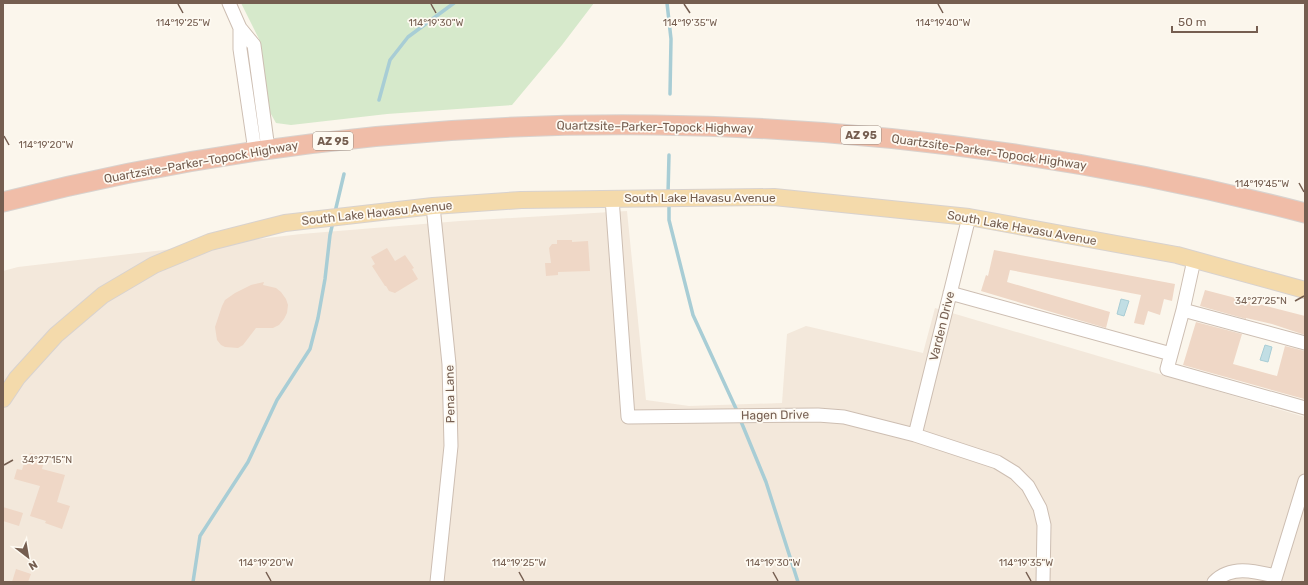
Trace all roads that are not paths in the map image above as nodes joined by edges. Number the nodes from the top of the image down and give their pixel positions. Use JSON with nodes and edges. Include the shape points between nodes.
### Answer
{"nodes":[{"id":1,"x":229,"y":3,"type":"edge"},
{"id":2,"x":261,"y":150,"type":"junction"},
{"id":3,"x":612,"y":198,"type":"junction"},
{"id":4,"x":3,"y":202,"type":"edge"},
{"id":5,"x":433,"y":206,"type":"junction"},
{"id":6,"x":1305,"y":213,"type":"edge"},
{"id":7,"x":969,"y":217,"type":"junction"},
{"id":8,"x":1194,"y":260,"type":"junction"},
{"id":9,"x":1305,"y":290,"type":"edge"},
{"id":10,"x":950,"y":293,"type":"junction"},
{"id":11,"x":1183,"y":310,"type":"junction"},
{"id":12,"x":1305,"y":343,"type":"edge"},
{"id":13,"x":1171,"y":354,"type":"junction"},
{"id":14,"x":3,"y":399,"type":"edge"},
{"id":15,"x":1305,"y":408,"type":"edge"},
{"id":16,"x":915,"y":435,"type":"junction"},
{"id":17,"x":1305,"y":481,"type":"edge"},
{"id":18,"x":1274,"y":579,"type":"edge"},
{"id":19,"x":437,"y":582,"type":"edge"},
{"id":20,"x":1043,"y":582,"type":"edge"},
{"id":21,"x":1214,"y":582,"type":"edge"}],
"edges":[{"from":1,"to":2,"type":"street","via":[[240,28],[240,49]]},
{"from":2,"to":4,"type":"highway","name":"Quartzsite–Parker–Topock Highway","number":"AZ 95","via":[[109,177]]},
{"from":2,"to":6,"type":"highway","name":"Quartzsite–Parker–Topock Highway","number":"AZ 95","via":[[411,133],[542,126],[673,124],[803,130],[934,143],[1071,163],[1194,186]]},
{"from":3,"to":5,"type":"main road","name":"South Lake Havasu Avenue","via":[[521,200]]},
{"from":3,"to":7,"type":"main road","name":"South Lake Havasu Avenue","via":[[774,197]]},
{"from":3,"to":16,"type":"street","name":"Hagen Drive","via":[[628,417],[818,415],[844,417]]},
{"from":5,"to":14,"type":"main road","name":"South Lake Havasu Avenue","via":[[285,223],[210,242],[154,265],[103,296],[56,335],[17,378]]},
{"from":5,"to":19,"type":"street","name":"Pena Lane","via":[[449,364],[451,446]]},
{"from":7,"to":8,"type":"main road","name":"South Lake Havasu Avenue"},
{"from":7,"to":10,"type":"street","name":"Varden Drive"},
{"from":8,"to":9,"type":"main road","name":"South Lake Havasu Avenue"},
{"from":8,"to":11,"type":"street"},
{"from":10,"to":13,"type":"street"},
{"from":10,"to":16,"type":"street","name":"Varden Drive"},
{"from":11,"to":12,"type":"street"},
{"from":11,"to":13,"type":"street"},
{"from":13,"to":15,"type":"street","via":[[1167,369]]},
{"from":16,"to":20,"type":"street","name":"Hagen Drive","via":[[997,462],[1015,473],[1028,486],[1040,508],[1044,525]]},
{"from":17,"to":18,"type":"street"},
{"from":18,"to":21,"type":"street","via":[[1253,570],[1234,570]]}]}
